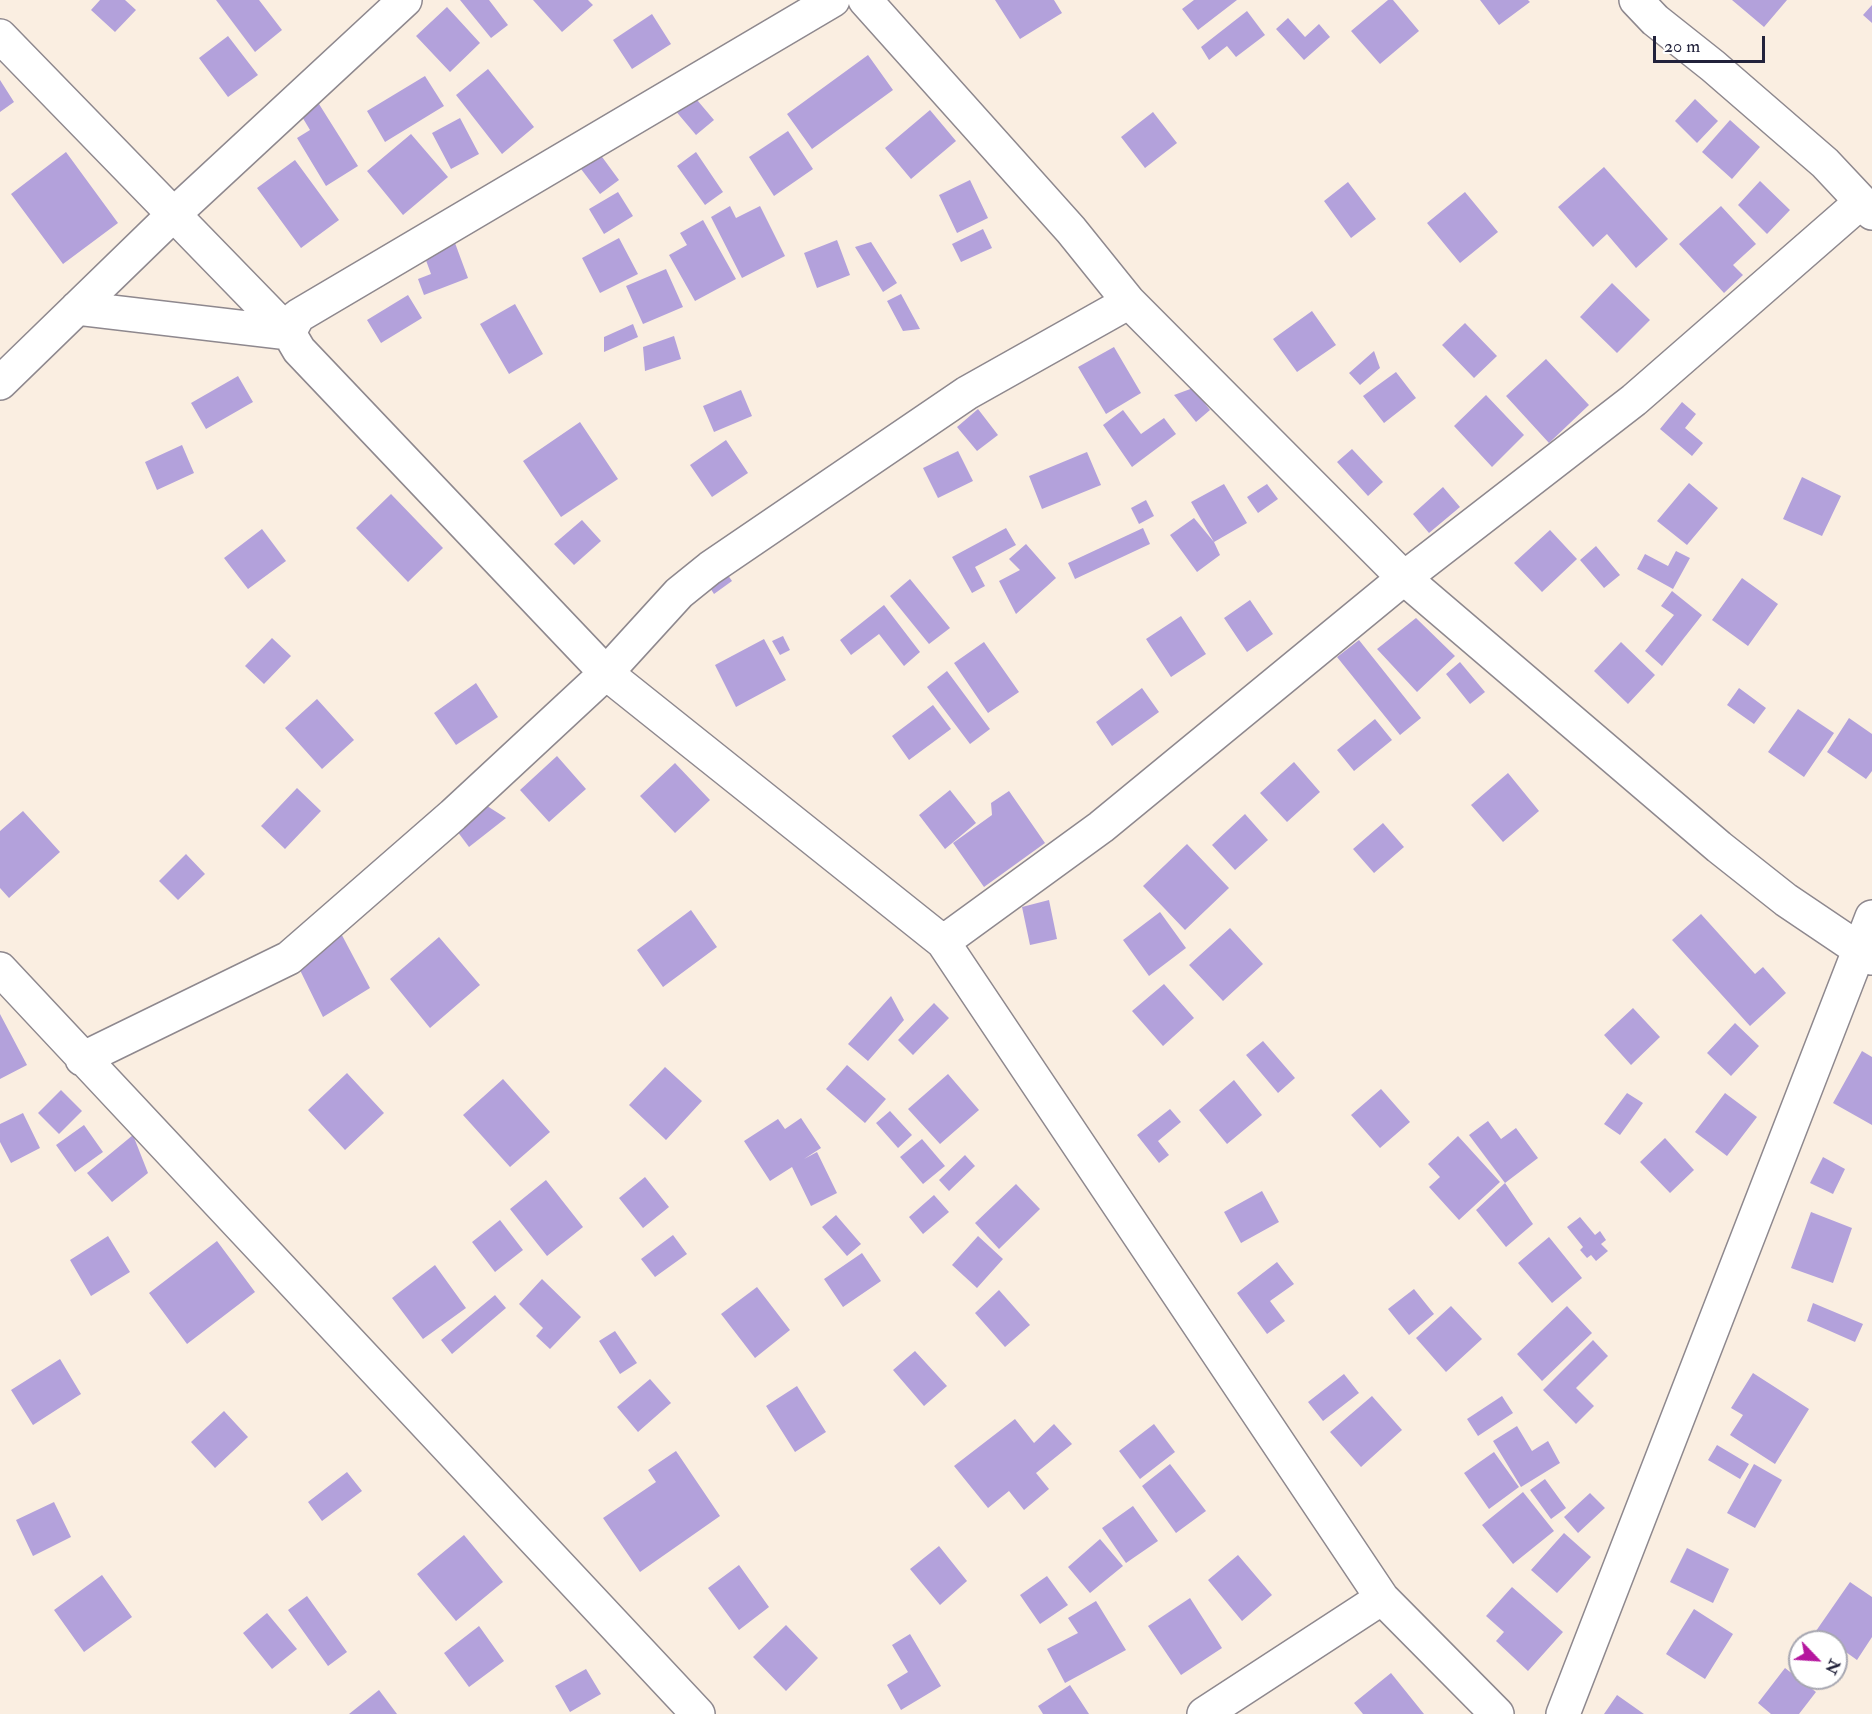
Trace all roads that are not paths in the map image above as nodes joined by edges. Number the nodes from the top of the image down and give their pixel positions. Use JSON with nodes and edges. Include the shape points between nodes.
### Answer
{"nodes":[{"id":1,"x":405,"y":0,"type":"edge"},
{"id":2,"x":833,"y":0,"type":"edge"},
{"id":3,"x":865,"y":0,"type":"edge"},
{"id":4,"x":1636,"y":0,"type":"edge"},
{"id":5,"x":0,"y":36,"type":"edge"},
{"id":6,"x":1867,"y":208,"type":"edge"},
{"id":7,"x":173,"y":215,"type":"junction"},
{"id":8,"x":1129,"y":302,"type":"junction"},
{"id":9,"x":77,"y":308,"type":"junction"},
{"id":10,"x":289,"y":333,"type":"junction"},
{"id":11,"x":0,"y":383,"type":"edge"},
{"id":12,"x":1404,"y":578,"type":"junction"},
{"id":13,"x":606,"y":673,"type":"junction"},
{"id":14,"x":1872,"y":917,"type":"edge"},
{"id":15,"x":944,"y":942,"type":"junction"},
{"id":16,"x":1865,"y":954,"type":"edge"},
{"id":17,"x":0,"y":969,"type":"edge"},
{"id":18,"x":82,"y":1059,"type":"junction"},
{"id":19,"x":1382,"y":1598,"type":"junction"},
{"id":20,"x":698,"y":1714,"type":"edge"},
{"id":21,"x":1204,"y":1714,"type":"edge"},
{"id":22,"x":1497,"y":1714,"type":"edge"},
{"id":23,"x":1563,"y":1714,"type":"edge"}],
"edges":[{"from":1,"to":7,"type":"street"},
{"from":2,"to":10,"type":"street","via":[[298,316]]},
{"from":3,"to":8,"type":"street","via":[[1071,230]]},
{"from":4,"to":6,"type":"street","via":[[1825,163]]},
{"from":5,"to":7,"type":"street"},
{"from":6,"to":12,"type":"street","via":[[1634,400]]},
{"from":7,"to":9,"type":"street"},
{"from":7,"to":10,"type":"street"},
{"from":8,"to":12,"type":"street"},
{"from":8,"to":13,"type":"street","via":[[968,393],[710,568],[679,593]]},
{"from":9,"to":10,"type":"street"},
{"from":9,"to":11,"type":"street"},
{"from":10,"to":13,"type":"street","via":[[299,350]]},
{"from":12,"to":15,"type":"street","via":[[1101,827]]},
{"from":12,"to":16,"type":"street","via":[[1719,847],[1786,900]]},
{"from":13,"to":15,"type":"street"},
{"from":13,"to":18,"type":"street","via":[[453,815],[289,958]]},
{"from":14,"to":16,"type":"street"},
{"from":15,"to":19,"type":"street"},
{"from":16,"to":23,"type":"street"},
{"from":17,"to":18,"type":"street"},
{"from":18,"to":20,"type":"street"},
{"from":19,"to":21,"type":"street"},
{"from":19,"to":22,"type":"street"}]}
